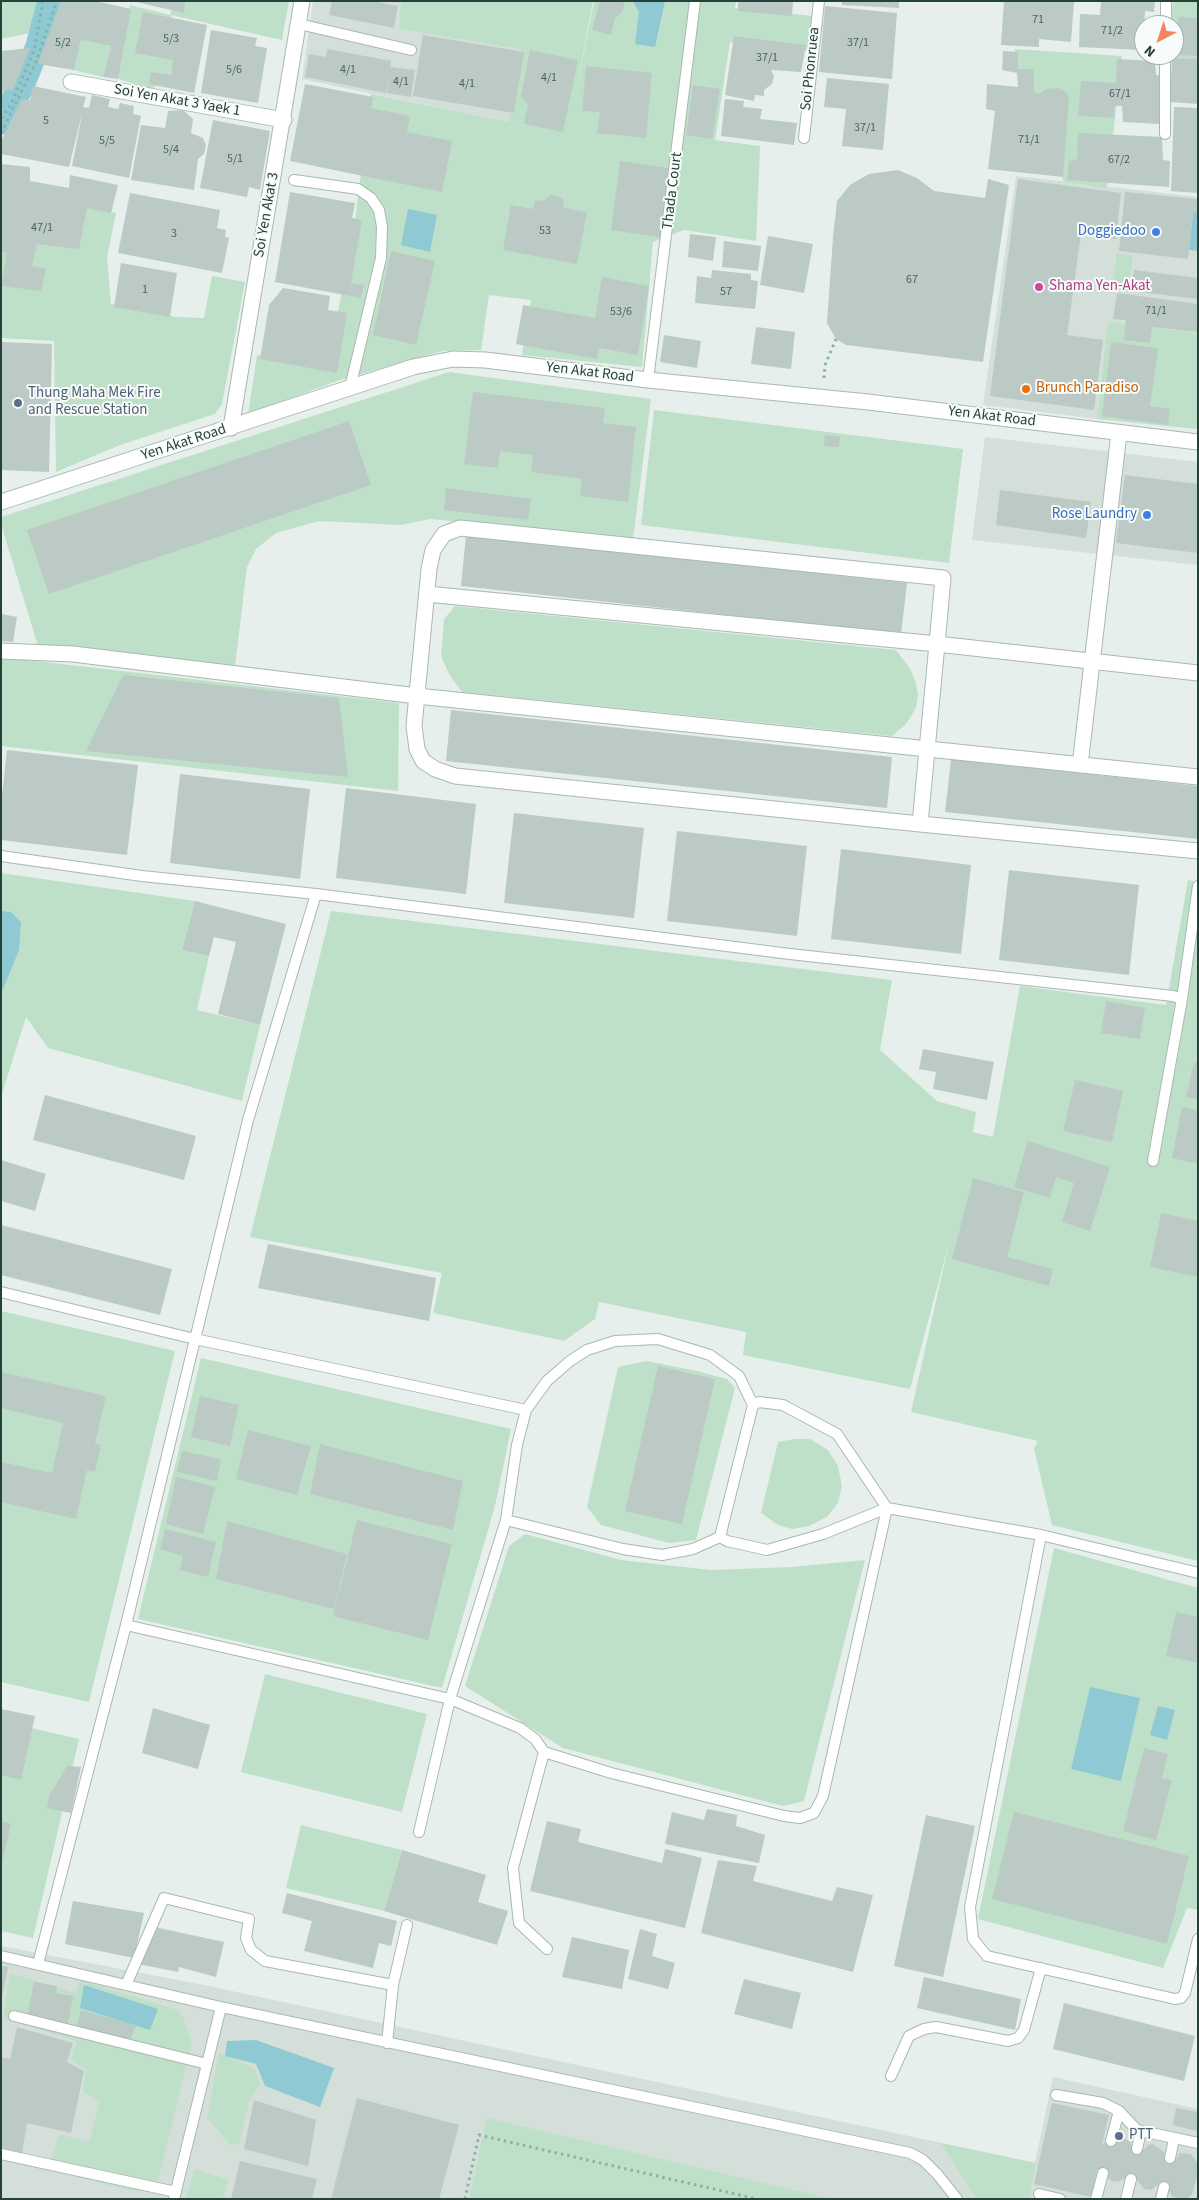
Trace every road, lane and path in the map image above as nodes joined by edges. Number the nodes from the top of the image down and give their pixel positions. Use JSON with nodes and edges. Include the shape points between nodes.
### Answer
{"nodes":[{"id":1,"x":43,"y":1,"type":"edge"},
{"id":2,"x":57,"y":1,"type":"edge"},
{"id":3,"x":302,"y":1,"type":"edge"},
{"id":4,"x":695,"y":1,"type":"edge"},
{"id":5,"x":819,"y":1,"type":"edge"},
{"id":6,"x":1166,"y":1,"type":"edge"},
{"id":7,"x":1166,"y":15,"type":"edge"},
{"id":8,"x":299,"y":24,"type":"junction"},
{"id":9,"x":411,"y":50,"type":"dead end"},
{"id":10,"x":1166,"y":65,"type":"edge"},
{"id":11,"x":71,"y":82,"type":"dead end"},
{"id":12,"x":1,"y":118,"type":"edge"},
{"id":13,"x":284,"y":120,"type":"junction"},
{"id":14,"x":1,"y":133,"type":"edge"},
{"id":15,"x":1165,"y":134,"type":"dead end"},
{"id":16,"x":804,"y":138,"type":"dead end"},
{"id":17,"x":294,"y":180,"type":"dead end"},
{"id":18,"x":836,"y":339,"type":"dead end"},
{"id":19,"x":648,"y":380,"type":"junction"},
{"id":20,"x":350,"y":388,"type":"junction"},
{"id":21,"x":821,"y":397,"type":"junction"},
{"id":22,"x":231,"y":428,"type":"junction"},
{"id":23,"x":1119,"y":433,"type":"junction"},
{"id":24,"x":1198,"y":442,"type":"edge"},
{"id":25,"x":1,"y":502,"type":"edge"},
{"id":26,"x":427,"y":594,"type":"junction"},
{"id":27,"x":937,"y":644,"type":"junction"},
{"id":28,"x":1,"y":651,"type":"edge"},
{"id":29,"x":1092,"y":662,"type":"junction"},
{"id":30,"x":1198,"y":673,"type":"edge"},
{"id":31,"x":417,"y":696,"type":"junction"},
{"id":32,"x":927,"y":748,"type":"junction"},
{"id":33,"x":1080,"y":764,"type":"junction"},
{"id":34,"x":1198,"y":777,"type":"edge"},
{"id":35,"x":920,"y":824,"type":"junction"},
{"id":36,"x":1198,"y":851,"type":"edge"},
{"id":37,"x":1,"y":856,"type":"edge"},
{"id":38,"x":1198,"y":886,"type":"edge"},
{"id":39,"x":316,"y":894,"type":"junction"},
{"id":40,"x":1182,"y":999,"type":"junction"},
{"id":41,"x":1153,"y":1161,"type":"dead end"},
{"id":42,"x":1,"y":1292,"type":"edge"},
{"id":43,"x":195,"y":1339,"type":"junction"},
{"id":44,"x":753,"y":1405,"type":"junction"},
{"id":45,"x":526,"y":1410,"type":"junction"},
{"id":46,"x":887,"y":1508,"type":"junction"},
{"id":47,"x":506,"y":1520,"type":"junction"},
{"id":48,"x":1041,"y":1535,"type":"junction"},
{"id":49,"x":720,"y":1537,"type":"junction"},
{"id":50,"x":1198,"y":1573,"type":"edge"},
{"id":51,"x":126,"y":1625,"type":"junction"},
{"id":52,"x":450,"y":1699,"type":"junction"},
{"id":53,"x":544,"y":1752,"type":"junction"},
{"id":54,"x":419,"y":1832,"type":"dead end"},
{"id":55,"x":407,"y":1925,"type":"dead end"},
{"id":56,"x":1198,"y":1939,"type":"edge"},
{"id":57,"x":547,"y":1949,"type":"dead end"},
{"id":58,"x":1,"y":1956,"type":"edge"},
{"id":59,"x":38,"y":1964,"type":"junction"},
{"id":60,"x":1041,"y":1968,"type":"junction"},
{"id":61,"x":126,"y":1985,"type":"junction"},
{"id":62,"x":393,"y":1985,"type":"junction"},
{"id":63,"x":220,"y":2008,"type":"junction"},
{"id":64,"x":14,"y":2016,"type":"dead end"},
{"id":65,"x":387,"y":2043,"type":"junction"},
{"id":66,"x":207,"y":2064,"type":"junction"},
{"id":67,"x":891,"y":2076,"type":"dead end"},
{"id":68,"x":1056,"y":2095,"type":"dead end"},
{"id":69,"x":1119,"y":2111,"type":"junction"},
{"id":70,"x":1141,"y":2131,"type":"junction"},
{"id":71,"x":1174,"y":2138,"type":"junction"},
{"id":72,"x":1111,"y":2141,"type":"dead end"},
{"id":73,"x":1198,"y":2143,"type":"edge"},
{"id":74,"x":1137,"y":2149,"type":"dead end"},
{"id":75,"x":1,"y":2154,"type":"edge"},
{"id":76,"x":1170,"y":2158,"type":"dead end"},
{"id":77,"x":1103,"y":2173,"type":"dead end"},
{"id":78,"x":1131,"y":2179,"type":"dead end"},
{"id":79,"x":1164,"y":2187,"type":"dead end"},
{"id":80,"x":1039,"y":2194,"type":"dead end"},
{"id":81,"x":175,"y":2196,"type":"edge"},
{"id":82,"x":465,"y":2199,"type":"edge"},
{"id":83,"x":757,"y":2199,"type":"edge"},
{"id":84,"x":957,"y":2199,"type":"edge"},
{"id":85,"x":1060,"y":2199,"type":"edge"},
{"id":86,"x":1096,"y":2199,"type":"edge"},
{"id":87,"x":1126,"y":2199,"type":"edge"},
{"id":88,"x":1161,"y":2199,"type":"edge"}],
"edges":[{"from":1,"to":12,"type":"path","via":[[34,51],[10,106]]},
{"from":2,"to":14,"type":"path","via":[[36,62]]},
{"from":3,"to":8,"type":"street","name":"Soi Yen Akat 3"},
{"from":4,"to":19,"type":"lane","name":"Thada Court"},
{"from":5,"to":16,"type":"lane","name":"Soi Phonruea"},
{"from":6,"to":7,"type":"lane"},
{"from":8,"to":9,"type":"lane"},
{"from":8,"to":13,"type":"street","name":"Soi Yen Akat 3"},
{"from":10,"to":15,"type":"lane"},
{"from":11,"to":13,"type":"street","name":"Soi Yen Akat 3 Yaek 1"},
{"from":13,"to":22,"type":"street","name":"Soi Yen Akat 3"},
{"from":17,"to":20,"type":"lane","via":[[358,189],[371,198],[379,210],[381,258]]},
{"from":18,"to":21,"type":"path","via":[[825,365]]},
{"from":19,"to":20,"type":"street","name":"Yen Akat Road","via":[[453,359],[413,367]]},
{"from":19,"to":21,"type":"street","name":"Yen Akat Road"},
{"from":20,"to":22,"type":"street","name":"Yen Akat Road"},
{"from":21,"to":23,"type":"street","name":"Yen Akat Road"},
{"from":22,"to":25,"type":"street","name":"Yen Akat Road"},
{"from":23,"to":24,"type":"street","name":"Yen Akat Road"},
{"from":23,"to":29,"type":"street"},
{"from":26,"to":27,"type":"street"},
{"from":26,"to":27,"type":"street","via":[[434,550],[444,534],[460,528],[943,578]]},
{"from":26,"to":31,"type":"street"},
{"from":27,"to":29,"type":"street"},
{"from":27,"to":32,"type":"street"},
{"from":28,"to":31,"type":"street","via":[[73,654]]},
{"from":29,"to":30,"type":"street"},
{"from":29,"to":33,"type":"street"},
{"from":31,"to":32,"type":"street"},
{"from":31,"to":35,"type":"street","via":[[416,749],[423,761],[455,776]]},
{"from":32,"to":33,"type":"street"},
{"from":32,"to":35,"type":"street"},
{"from":33,"to":34,"type":"street"},
{"from":35,"to":36,"type":"street"},
{"from":37,"to":39,"type":"lane","via":[[142,876]]},
{"from":38,"to":40,"type":"lane"},
{"from":39,"to":40,"type":"lane","via":[[790,954]]},
{"from":39,"to":43,"type":"lane","via":[[248,1120]]},
{"from":40,"to":41,"type":"lane"},
{"from":42,"to":43,"type":"lane"},
{"from":43,"to":45,"type":"lane"},
{"from":43,"to":51,"type":"lane"},
{"from":44,"to":45,"type":"lane","via":[[739,1376],[710,1355],[658,1339],[615,1341],[587,1350],[547,1381]]},
{"from":44,"to":46,"type":"lane","via":[[759,1402],[783,1405],[837,1434]]},
{"from":44,"to":49,"type":"lane"},
{"from":45,"to":47,"type":"lane","via":[[517,1445]]},
{"from":46,"to":48,"type":"lane"},
{"from":46,"to":49,"type":"lane","via":[[823,1534],[767,1550]]},
{"from":46,"to":53,"type":"lane","via":[[823,1796],[814,1814],[800,1818],[784,1816],[611,1773]]},
{"from":47,"to":49,"type":"lane","via":[[662,1555],[693,1549]]},
{"from":47,"to":52,"type":"lane"},
{"from":48,"to":50,"type":"lane"},
{"from":48,"to":60,"type":"lane","via":[[970,1907],[972,1939],[987,1956]]},
{"from":51,"to":52,"type":"lane"},
{"from":51,"to":59,"type":"lane"},
{"from":52,"to":53,"type":"lane","via":[[520,1728],[535,1739]]},
{"from":52,"to":54,"type":"lane"},
{"from":53,"to":57,"type":"lane","via":[[513,1868],[519,1922]]},
{"from":55,"to":62,"type":"lane"},
{"from":56,"to":60,"type":"lane","via":[[1185,1994],[1181,1998]]},
{"from":58,"to":59,"type":"lane"},
{"from":59,"to":61,"type":"lane"},
{"from":60,"to":67,"type":"lane","via":[[1024,2030],[1018,2038],[1008,2041],[936,2027],[924,2029],[909,2036]]},
{"from":61,"to":62,"type":"lane","via":[[164,1898],[249,1919],[246,1938],[251,1950],[265,1961]]},
{"from":61,"to":63,"type":"lane"},
{"from":62,"to":65,"type":"lane"},
{"from":63,"to":65,"type":"lane"},
{"from":63,"to":66,"type":"lane"},
{"from":64,"to":66,"type":"lane"},
{"from":65,"to":84,"type":"lane","via":[[910,2153],[938,2175]]},
{"from":66,"to":81,"type":"lane"},
{"from":68,"to":69,"type":"lane","via":[[1103,2103]]},
{"from":69,"to":70,"type":"lane","via":[[1127,2122]]},
{"from":69,"to":72,"type":"lane"},
{"from":70,"to":71,"type":"lane"},
{"from":70,"to":74,"type":"lane"},
{"from":71,"to":73,"type":"lane"},
{"from":71,"to":76,"type":"lane"},
{"from":75,"to":81,"type":"lane"},
{"from":77,"to":86,"type":"lane"},
{"from":78,"to":87,"type":"lane"},
{"from":79,"to":88,"type":"lane"},
{"from":80,"to":85,"type":"lane"},
{"from":82,"to":83,"type":"path","via":[[479,2135]]}]}
